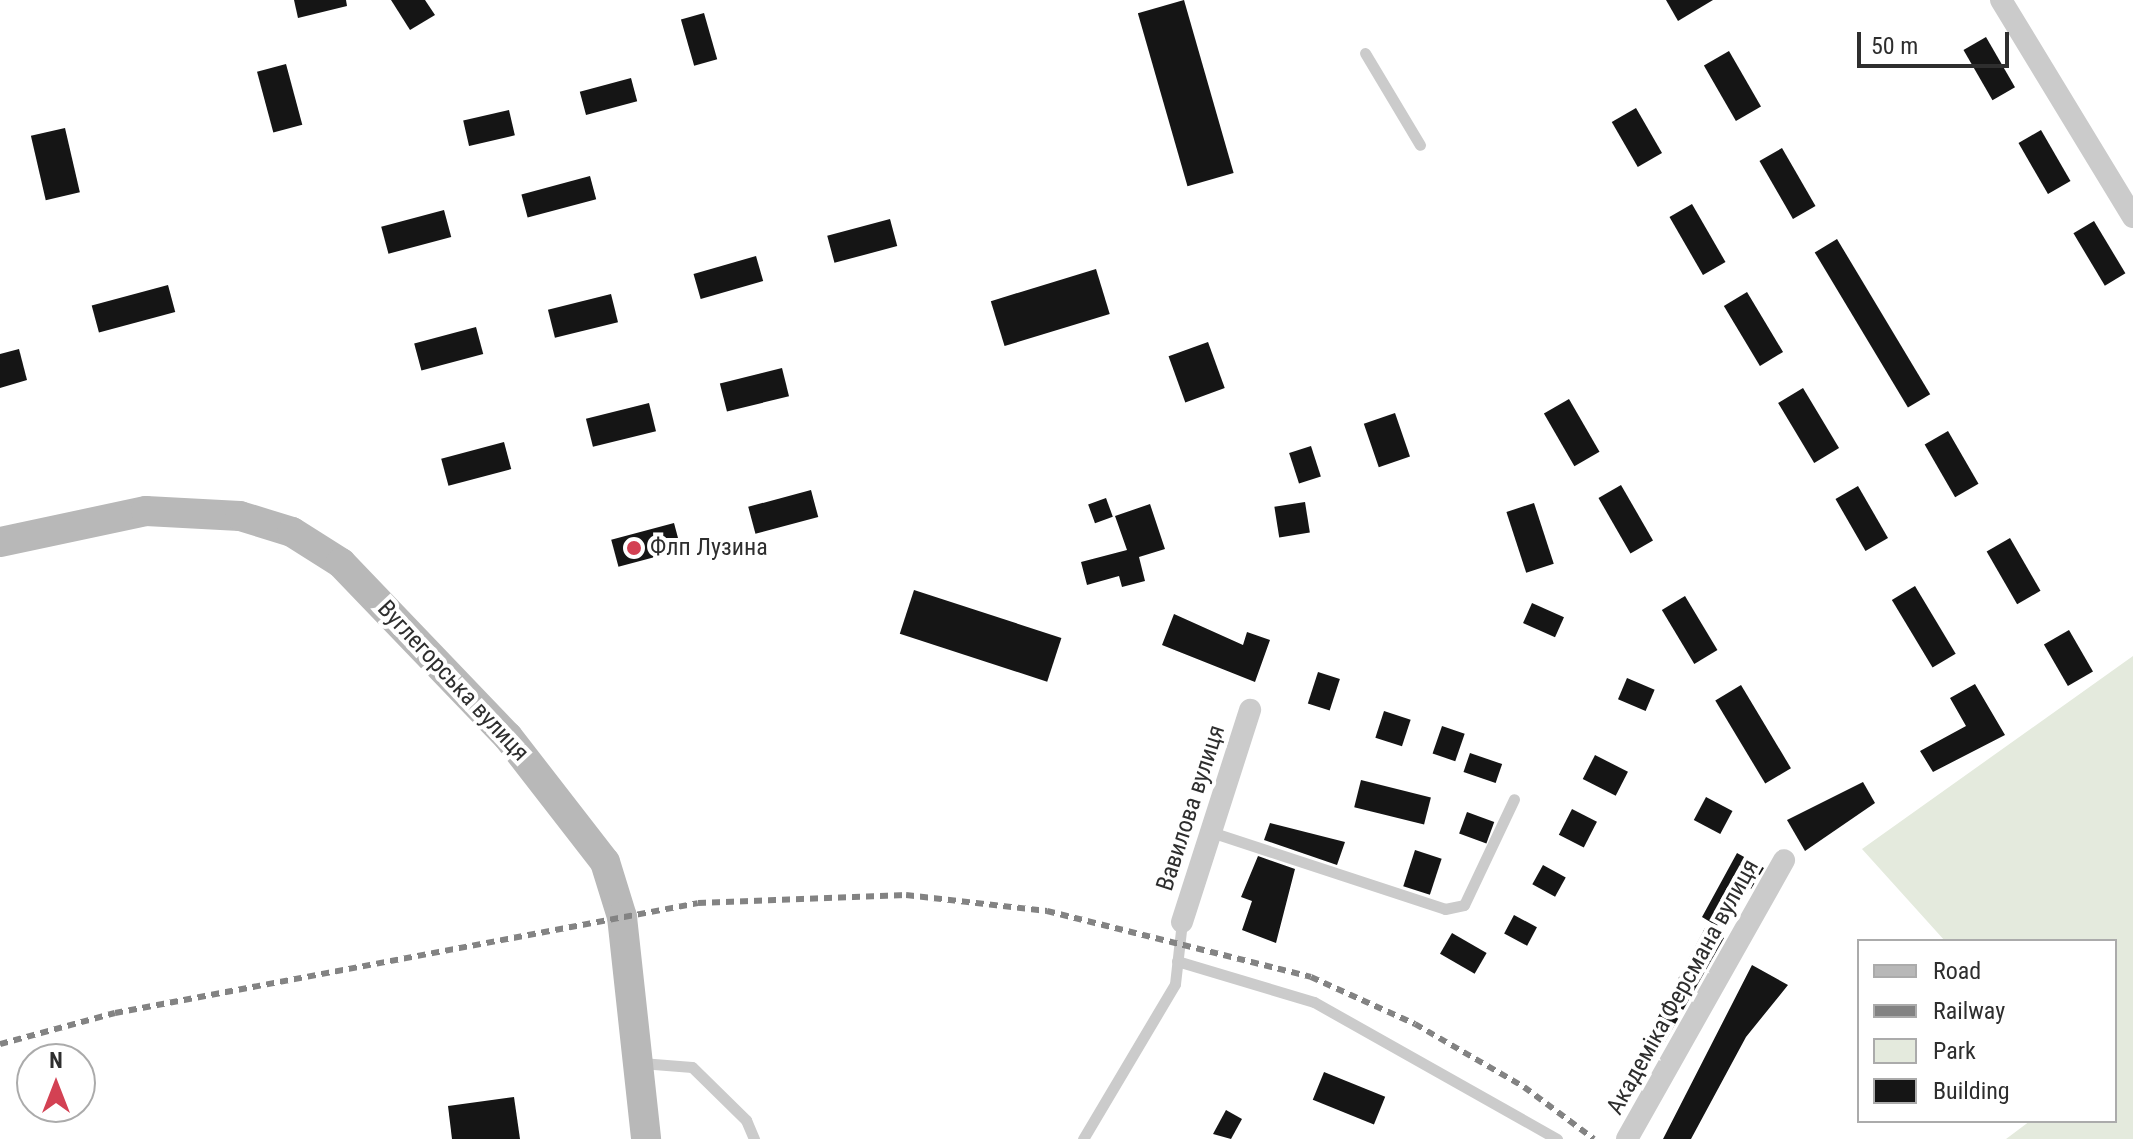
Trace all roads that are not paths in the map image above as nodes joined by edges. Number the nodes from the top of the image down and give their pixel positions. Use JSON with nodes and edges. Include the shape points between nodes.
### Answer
{"nodes":[{"id":1,"x":2001,"y":0,"type":"edge"},
{"id":2,"x":1365,"y":53,"type":"dead end"},
{"id":3,"x":1420,"y":145,"type":"dead end"},
{"id":4,"x":2133,"y":217,"type":"edge"},
{"id":5,"x":0,"y":542,"type":"edge"},
{"id":6,"x":1250,"y":710,"type":"dead end"},
{"id":7,"x":1514,"y":799,"type":"dead end"},
{"id":8,"x":1211,"y":832,"type":"junction"},
{"id":9,"x":1784,"y":860,"type":"dead end"},
{"id":10,"x":1182,"y":922,"type":"joint"},
{"id":11,"x":1177,"y":961,"type":"junction"},
{"id":12,"x":638,"y":1063,"type":"junction"},
{"id":13,"x":646,"y":1139,"type":"edge"},
{"id":14,"x":754,"y":1139,"type":"edge"},
{"id":15,"x":1083,"y":1139,"type":"edge"},
{"id":16,"x":1557,"y":1139,"type":"edge"},
{"id":17,"x":1627,"y":1139,"type":"edge"}],
"edges":[{"from":1,"to":4,"type":"street"},
{"from":2,"to":3,"type":"lane"},
{"from":5,"to":12,"type":"main road","name":"Вуглегорська вулиця","via":[[146,511],[240,516],[292,532],[341,563],[508,737],[605,862],[622,917]]},
{"from":6,"to":8,"type":"street","name":"Вавилова вулиця"},
{"from":7,"to":8,"type":"lane","via":[[1464,905],[1445,909]]},
{"from":8,"to":10,"type":"street","name":"Вавилова вулиця"},
{"from":9,"to":17,"type":"street","name":"Академіка Ферсмана вулиця"},
{"from":10,"to":11,"type":"lane"},
{"from":11,"to":15,"type":"lane","via":[[1175,984]]},
{"from":11,"to":16,"type":"lane","via":[[1314,1002]]},
{"from":12,"to":13,"type":"main road","name":"Вуглегорська вулиця"},
{"from":12,"to":14,"type":"lane","via":[[692,1067],[746,1120]]}]}
